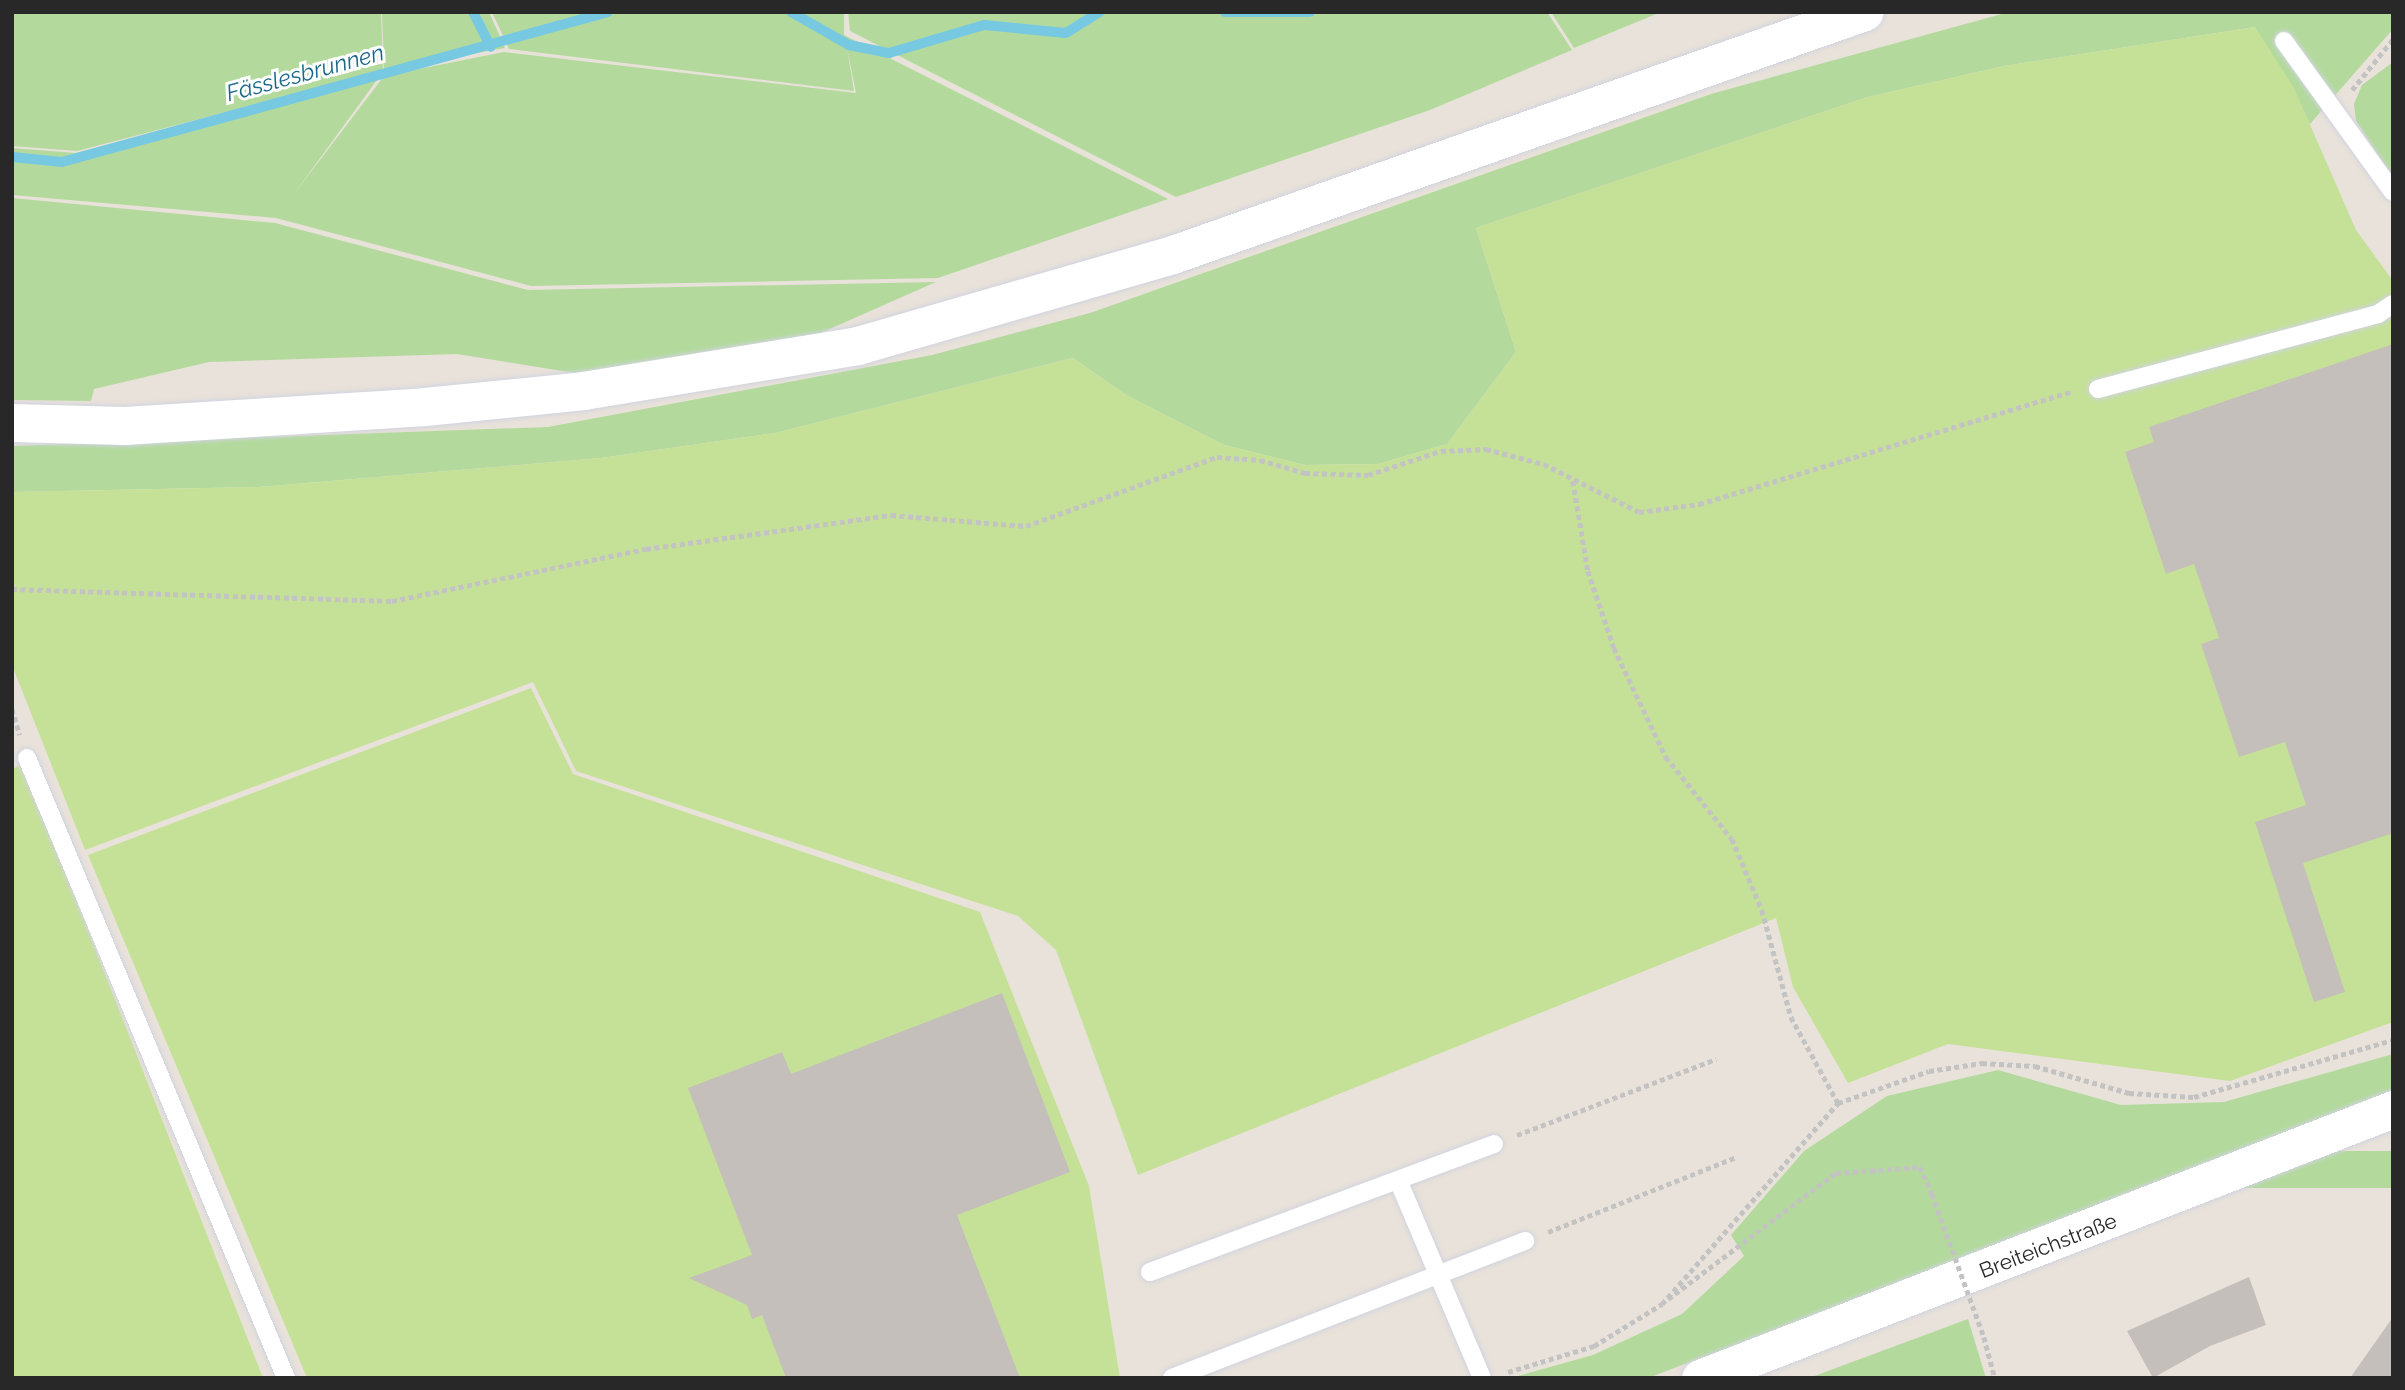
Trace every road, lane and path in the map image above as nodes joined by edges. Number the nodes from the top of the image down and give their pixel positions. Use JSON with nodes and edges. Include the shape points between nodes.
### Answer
{"nodes":[{"id":1,"x":1865,"y":12,"type":"edge"},
{"id":2,"x":2393,"y":39,"type":"edge"},
{"id":3,"x":2284,"y":41,"type":"dead end"},
{"id":4,"x":2336,"y":112,"type":"junction"},
{"id":5,"x":2393,"y":192,"type":"edge"},
{"id":6,"x":2393,"y":304,"type":"edge"},
{"id":7,"x":2098,"y":389,"type":"joint"},
{"id":8,"x":12,"y":423,"type":"edge"},
{"id":9,"x":1573,"y":480,"type":"junction"},
{"id":10,"x":12,"y":589,"type":"edge"},
{"id":11,"x":27,"y":758,"type":"dead end"},
{"id":12,"x":2393,"y":1040,"type":"edge"},
{"id":13,"x":1716,"y":1059,"type":"dead end"},
{"id":14,"x":1838,"y":1103,"type":"junction"},
{"id":15,"x":2393,"y":1109,"type":"edge"},
{"id":16,"x":1494,"y":1144,"type":"joint"},
{"id":17,"x":1736,"y":1157,"type":"dead end"},
{"id":18,"x":1398,"y":1180,"type":"junction"},
{"id":19,"x":1525,"y":1241,"type":"joint"},
{"id":20,"x":1150,"y":1272,"type":"dead end"},
{"id":21,"x":1439,"y":1273,"type":"junction"},
{"id":22,"x":1662,"y":1304,"type":"junction"},
{"id":23,"x":1504,"y":1374,"type":"dead end"},
{"id":24,"x":286,"y":1378,"type":"edge"},
{"id":25,"x":1172,"y":1378,"type":"edge"},
{"id":26,"x":1482,"y":1378,"type":"edge"},
{"id":27,"x":1700,"y":1378,"type":"edge"},
{"id":28,"x":1996,"y":1378,"type":"edge"}],
"edges":[{"from":1,"to":8,"type":"main road","via":[[1173,255],[858,346],[584,391],[425,407],[125,426]]},
{"from":2,"to":4,"type":"path"},
{"from":3,"to":4,"type":"lane"},
{"from":4,"to":5,"type":"lane"},
{"from":6,"to":7,"type":"lane","via":[[2378,314]]},
{"from":7,"to":9,"type":"path","via":[[2045,396],[1699,504],[1639,512]]},
{"from":9,"to":10,"type":"path","via":[[1544,464],[1462,446],[1368,475],[1305,473],[1260,460],[1217,457],[1026,526],[891,515],[646,549],[392,601]]},
{"from":9,"to":14,"type":"path","via":[[1588,571],[1614,648],[1666,757],[1732,839],[1762,911],[1791,1017]]},
{"from":11,"to":24,"type":"lane"},
{"from":12,"to":14,"type":"path","via":[[2194,1097],[2129,1093],[2035,1066],[1982,1063],[1929,1072]]},
{"from":13,"to":16,"type":"path"},
{"from":14,"to":22,"type":"path"},
{"from":15,"to":27,"type":"street","name":"Breiteichstraße"},
{"from":16,"to":18,"type":"lane"},
{"from":17,"to":19,"type":"path"},
{"from":18,"to":20,"type":"lane"},
{"from":18,"to":21,"type":"lane"},
{"from":19,"to":21,"type":"lane"},
{"from":21,"to":25,"type":"lane"},
{"from":21,"to":26,"type":"lane"},
{"from":22,"to":23,"type":"path","via":[[1594,1346]]},
{"from":22,"to":28,"type":"path","bridge":true,"via":[[1836,1174],[1920,1167]]}]}
